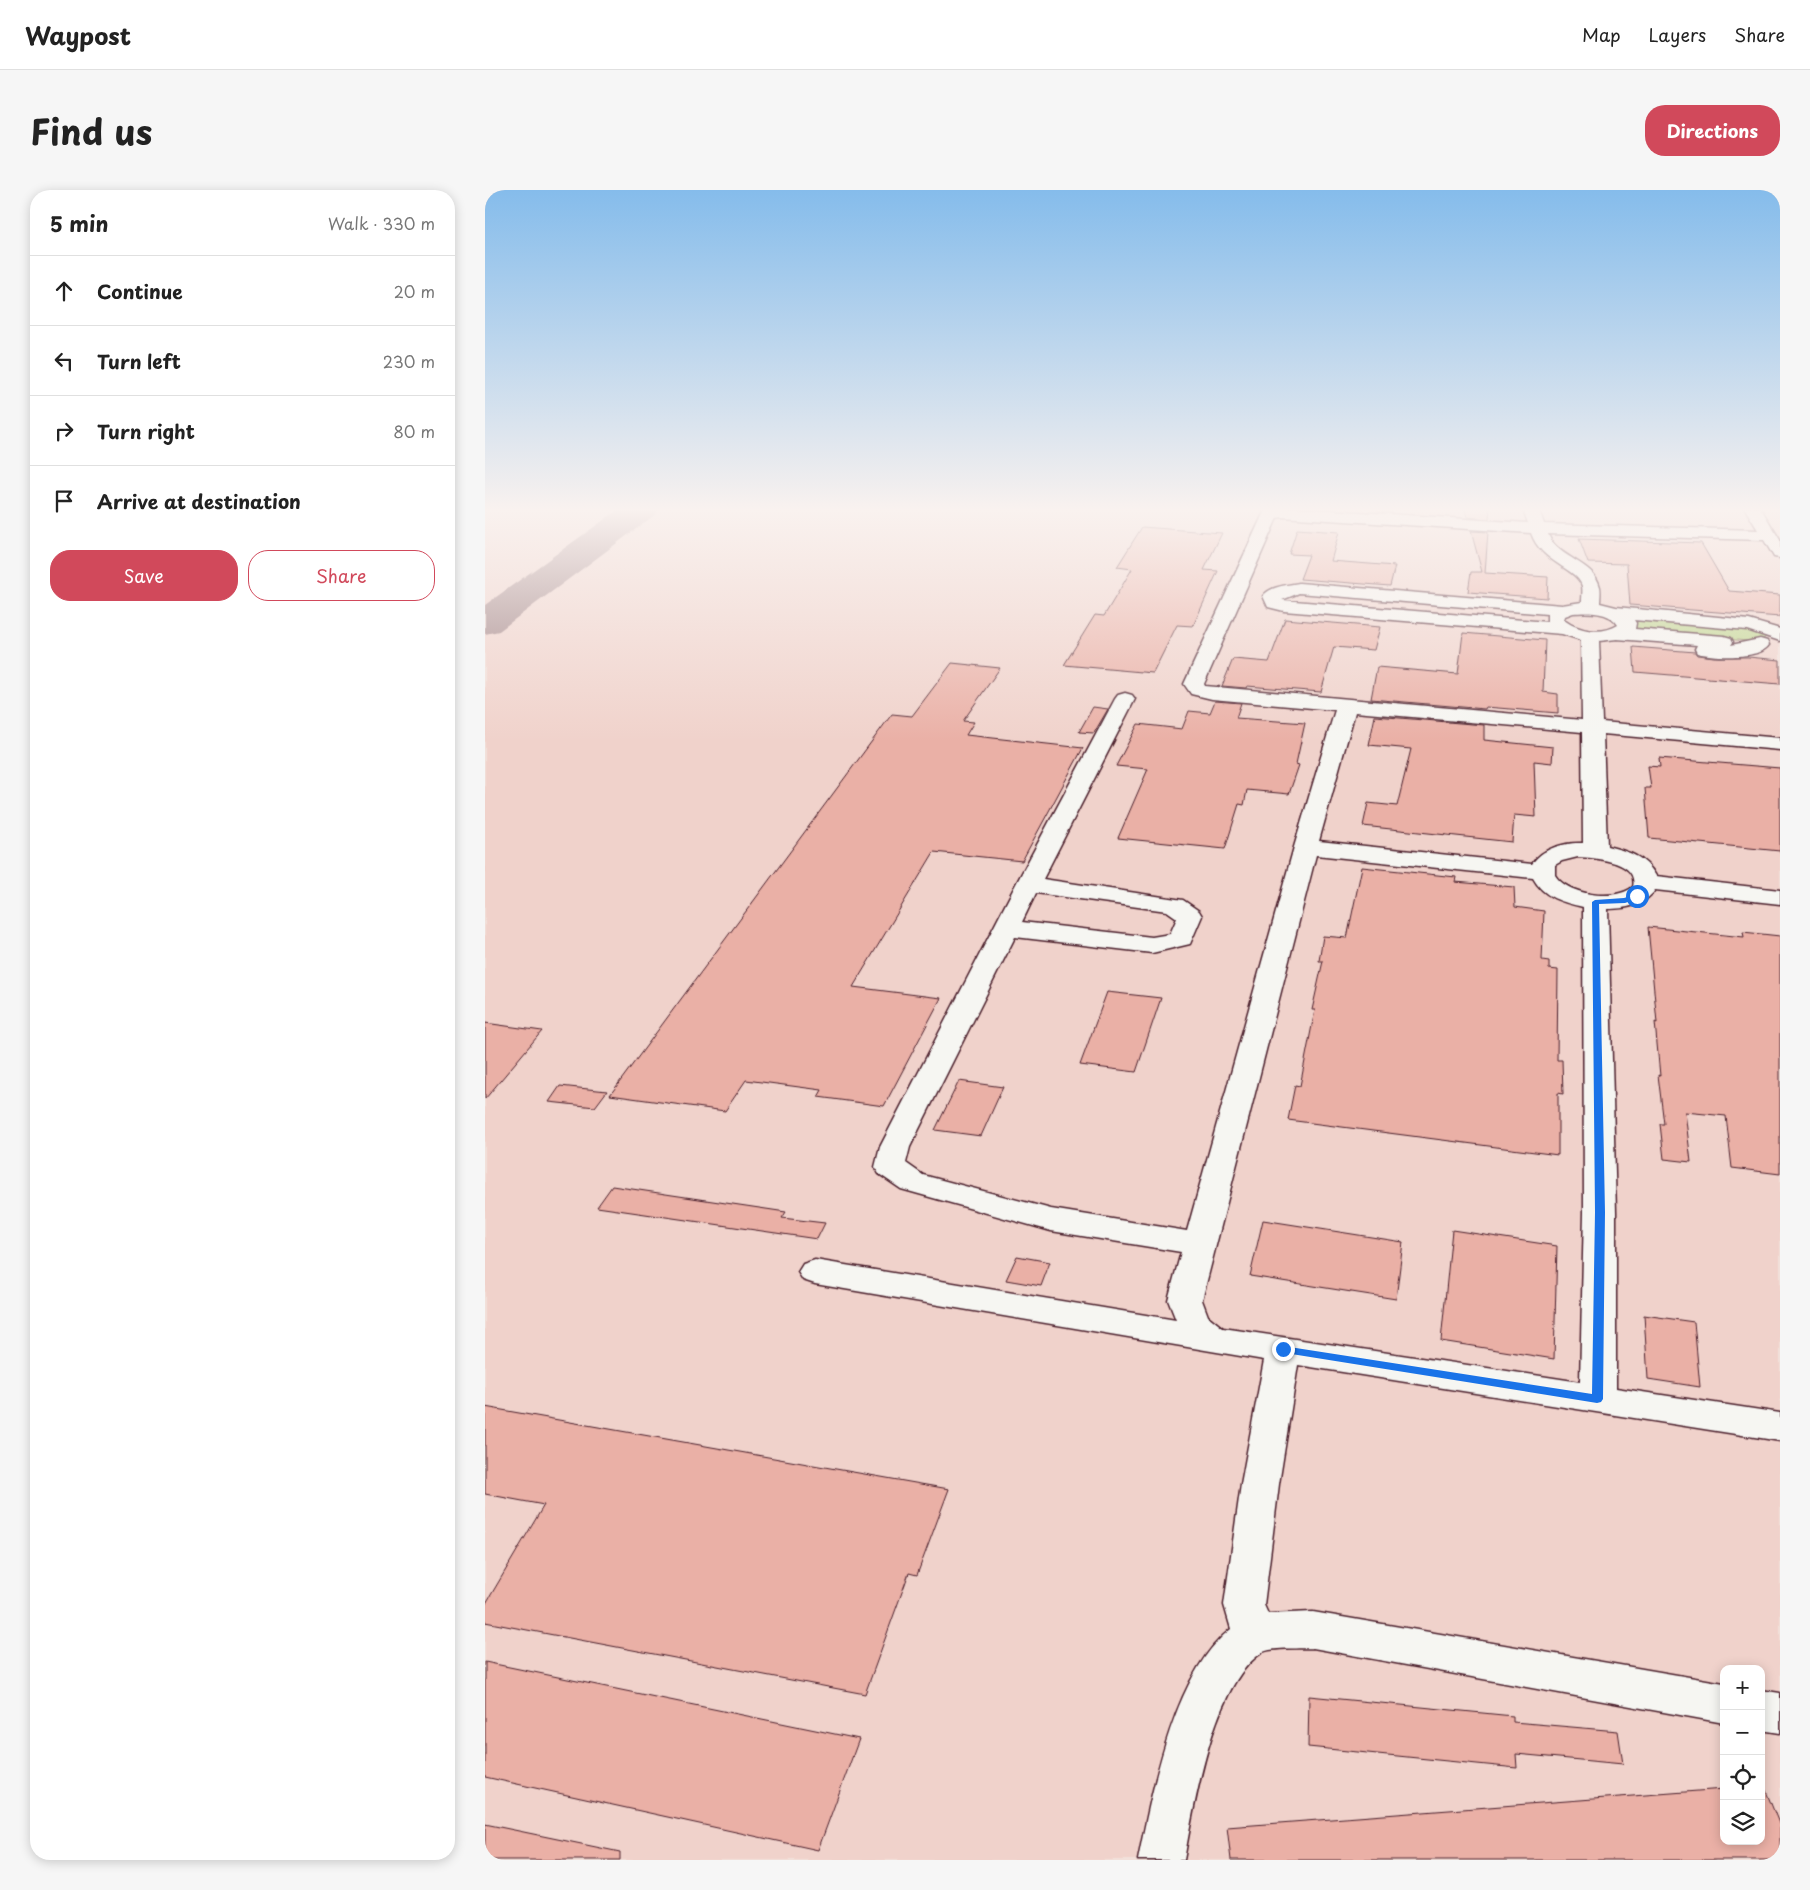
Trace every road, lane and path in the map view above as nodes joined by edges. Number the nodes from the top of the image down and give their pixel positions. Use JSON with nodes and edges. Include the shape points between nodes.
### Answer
{"nodes":[{"id":1,"x":1239,"y":585,"type":"edge"},
{"id":2,"x":1590,"y":585,"type":"edge"},
{"id":3,"x":1236,"y":592,"type":"junction"},
{"id":4,"x":1272,"y":596,"type":"junction"},
{"id":5,"x":1591,"y":608,"type":"junction"},
{"id":6,"x":1562,"y":610,"type":"junction"},
{"id":7,"x":1611,"y":612,"type":"junction"},
{"id":8,"x":1565,"y":629,"type":"junction"},
{"id":9,"x":1616,"y":634,"type":"junction"},
{"id":10,"x":1590,"y":635,"type":"junction"},
{"id":11,"x":1780,"y":635,"type":"edge"},
{"id":12,"x":1780,"y":640,"type":"edge"},
{"id":13,"x":1125,"y":699,"type":"dead end"},
{"id":14,"x":1347,"y":705,"type":"junction"},
{"id":15,"x":1593,"y":726,"type":"junction"},
{"id":16,"x":1780,"y":744,"type":"edge"},
{"id":17,"x":1306,"y":847,"type":"junction"},
{"id":18,"x":1595,"y":851,"type":"junction"},
{"id":19,"x":1542,"y":872,"type":"junction"},
{"id":20,"x":1647,"y":882,"type":"junction"},
{"id":21,"x":1028,"y":884,"type":"junction"},
{"id":22,"x":1780,"y":897,"type":"edge"},
{"id":23,"x":1595,"y":902,"type":"junction"},
{"id":24,"x":1006,"y":928,"type":"junction"},
{"id":25,"x":1200,"y":1244,"type":"junction"},
{"id":26,"x":815,"y":1272,"type":"dead end"},
{"id":27,"x":1214,"y":1338,"type":"junction"},
{"id":28,"x":1283,"y":1349,"type":"junction"},
{"id":29,"x":1597,"y":1399,"type":"junction"},
{"id":30,"x":1780,"y":1427,"type":"edge"},
{"id":31,"x":1253,"y":1635,"type":"junction"},
{"id":32,"x":1720,"y":1702,"type":"edge"},
{"id":33,"x":1765,"y":1711,"type":"edge"},
{"id":34,"x":1780,"y":1713,"type":"edge"},
{"id":35,"x":1161,"y":1860,"type":"edge"}],
"edges":[{"from":1,"to":3,"type":"lane"},
{"from":2,"to":5,"type":"lane"},
{"from":3,"to":4,"type":"lane"},
{"from":3,"to":14,"type":"lane","via":[[1194,684],[1198,690]]},
{"from":4,"to":6,"type":"lane","via":[[1299,588]]},
{"from":4,"to":8,"type":"lane","via":[[1275,603],[1284,606]]},
{"from":5,"to":6,"type":"lane"},
{"from":5,"to":7,"type":"lane"},
{"from":6,"to":8,"type":"lane","via":[[1556,613],[1555,621]]},
{"from":7,"to":9,"type":"lane","via":[[1627,623],[1627,627]]},
{"from":7,"to":11,"type":"lane","via":[[1749,625]]},
{"from":8,"to":10,"type":"lane"},
{"from":9,"to":10,"type":"lane"},
{"from":9,"to":12,"type":"lane","via":[[1673,638],[1677,643],[1692,648],[1727,652],[1747,651]]},
{"from":10,"to":15,"type":"lane"},
{"from":13,"to":21,"type":"lane"},
{"from":14,"to":15,"type":"lane"},
{"from":14,"to":17,"type":"lane"},
{"from":15,"to":16,"type":"lane"},
{"from":15,"to":18,"type":"lane"},
{"from":17,"to":19,"type":"lane"},
{"from":17,"to":25,"type":"lane"},
{"from":18,"to":19,"type":"lane","via":[[1571,851],[1551,857],[1544,863]]},
{"from":18,"to":20,"type":"lane","via":[[1631,863],[1644,874]]},
{"from":19,"to":23,"type":"lane","via":[[1553,888]]},
{"from":20,"to":22,"type":"lane"},
{"from":20,"to":23,"type":"lane","via":[[1637,896]]},
{"from":21,"to":24,"type":"lane"},
{"from":21,"to":24,"type":"lane","via":[[1174,905],[1190,916],[1181,939],[1152,945]]},
{"from":23,"to":29,"type":"lane","via":[[1600,1212]]},
{"from":24,"to":25,"type":"lane","via":[[895,1147],[890,1167],[912,1182],[1051,1220]]},
{"from":25,"to":27,"type":"lane","via":[[1185,1300],[1194,1323]]},
{"from":26,"to":27,"type":"lane"},
{"from":27,"to":28,"type":"lane"},
{"from":28,"to":29,"type":"lane"},
{"from":28,"to":31,"type":"lane","via":[[1244,1604]]},
{"from":29,"to":30,"type":"lane"},
{"from":31,"to":32,"type":"lane","via":[[1313,1630]]},
{"from":31,"to":35,"type":"lane","via":[[1231,1654],[1206,1693],[1178,1774]]},
{"from":33,"to":34,"type":"lane"}]}
